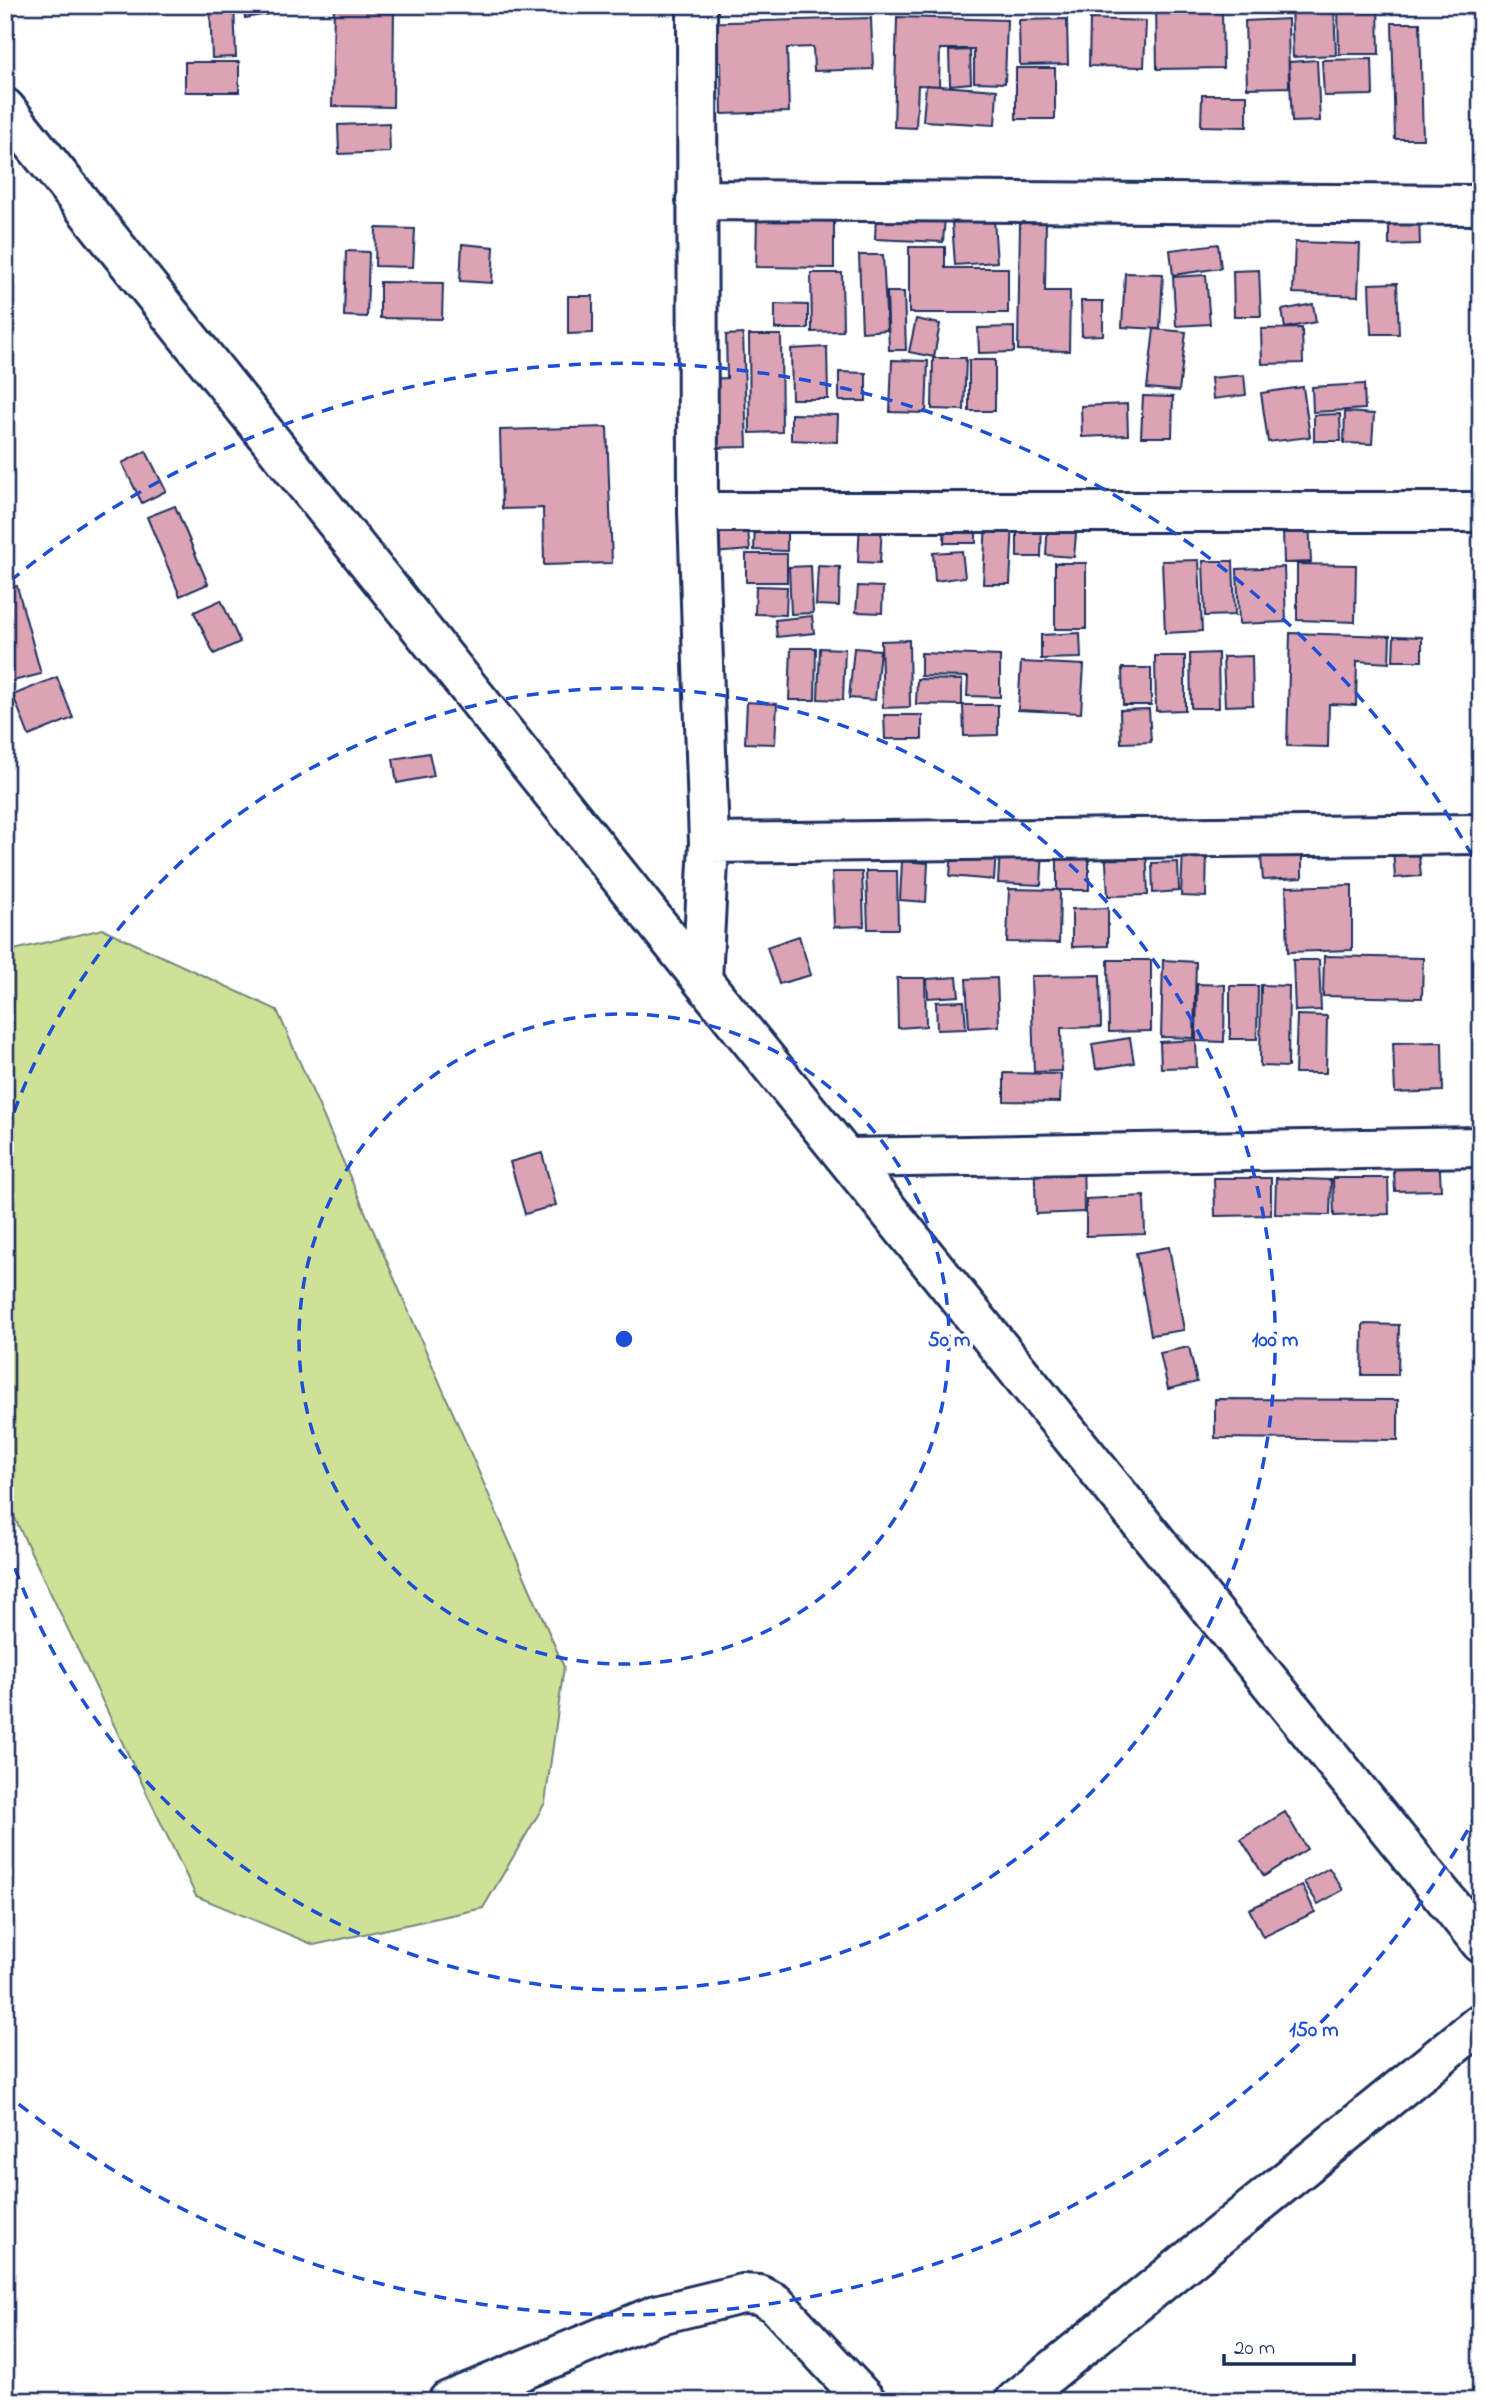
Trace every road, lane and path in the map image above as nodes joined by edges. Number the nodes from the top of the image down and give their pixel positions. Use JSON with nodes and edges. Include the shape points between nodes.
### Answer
{"nodes":[{"id":1,"x":698,"y":5,"type":"edge"},
{"id":2,"x":5,"y":108,"type":"edge"},
{"id":3,"x":696,"y":200,"type":"junction"},
{"id":4,"x":1481,"y":205,"type":"edge"},
{"id":5,"x":698,"y":512,"type":"junction"},
{"id":6,"x":1481,"y":512,"type":"edge"},
{"id":7,"x":1481,"y":834,"type":"edge"},
{"id":8,"x":709,"y":843,"type":"junction"},
{"id":9,"x":702,"y":980,"type":"junction"},
{"id":10,"x":1481,"y":1147,"type":"edge"},
{"id":11,"x":847,"y":1157,"type":"junction"},
{"id":12,"x":1481,"y":1943,"type":"edge"},
{"id":13,"x":1481,"y":2023,"type":"edge"},
{"id":14,"x":448,"y":2401,"type":"edge"},
{"id":15,"x":866,"y":2401,"type":"edge"},
{"id":16,"x":1015,"y":2401,"type":"edge"}],
"edges":[{"from":1,"to":3,"type":"street"},
{"from":2,"to":9,"type":"street"},
{"from":3,"to":4,"type":"street"},
{"from":3,"to":5,"type":"street"},
{"from":5,"to":6,"type":"street"},
{"from":5,"to":8,"type":"street"},
{"from":7,"to":8,"type":"street"},
{"from":8,"to":9,"type":"street"},
{"from":9,"to":11,"type":"street"},
{"from":10,"to":11,"type":"street"},
{"from":11,"to":12,"type":"street"},
{"from":13,"to":16,"type":"street"},
{"from":14,"to":15,"type":"street","via":[[656,2315],[742,2294],[759,2295],[775,2303]]}]}
